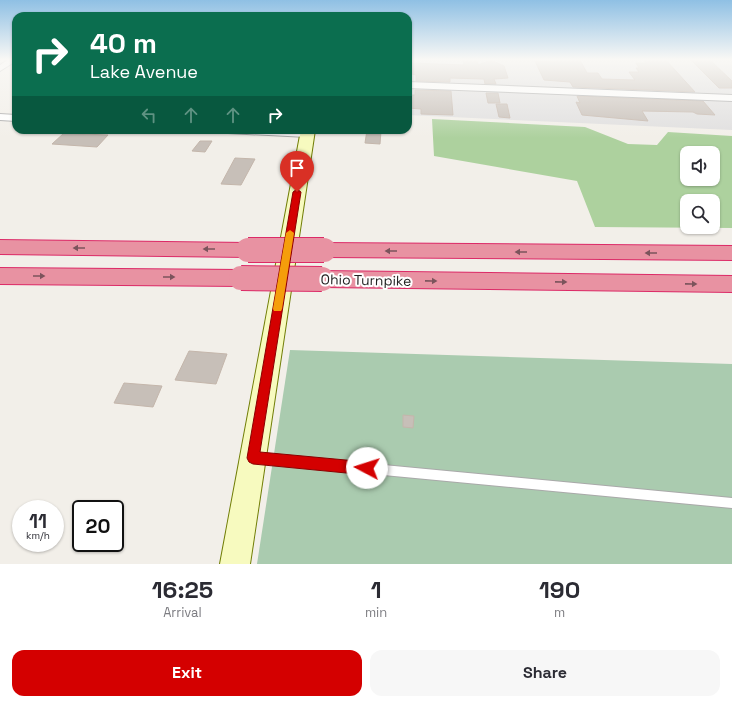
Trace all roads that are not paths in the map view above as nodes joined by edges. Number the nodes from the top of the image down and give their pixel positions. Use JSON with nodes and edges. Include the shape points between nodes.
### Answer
{"nodes":[{"id":1,"x":416,"y":85,"type":"edge"},
{"id":2,"x":732,"y":98,"type":"edge"},
{"id":3,"x":0,"y":117,"type":"edge"},
{"id":4,"x":12,"y":118,"type":"edge"},
{"id":5,"x":308,"y":134,"type":"edge"},
{"id":6,"x":0,"y":247,"type":"edge"},
{"id":7,"x":732,"y":253,"type":"edge"},
{"id":8,"x":0,"y":276,"type":"edge"},
{"id":9,"x":732,"y":284,"type":"edge"},
{"id":10,"x":253,"y":458,"type":"junction"},
{"id":11,"x":732,"y":503,"type":"edge"},
{"id":12,"x":235,"y":564,"type":"edge"}],
"edges":[{"from":1,"to":2,"type":"street"},
{"from":3,"to":4,"type":"street"},
{"from":5,"to":10,"type":"street"},
{"from":7,"to":6,"type":"highway","name":"Ohio Turnpike","one_way":true,"bridge":true},
{"from":8,"to":9,"type":"highway","name":"Ohio Turnpike","one_way":true,"bridge":true},
{"from":10,"to":11,"type":"lane"},
{"from":10,"to":12,"type":"street"}]}
